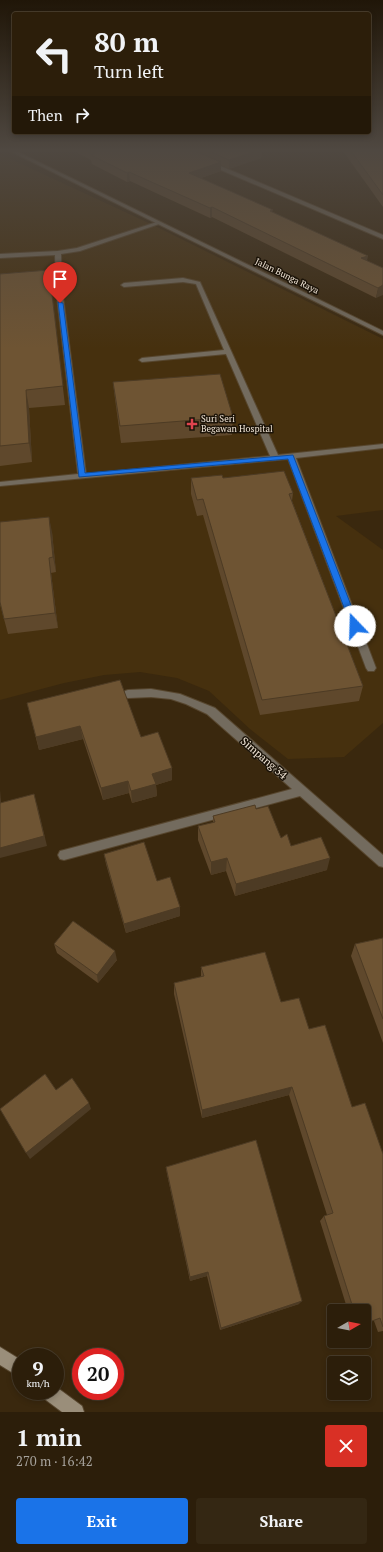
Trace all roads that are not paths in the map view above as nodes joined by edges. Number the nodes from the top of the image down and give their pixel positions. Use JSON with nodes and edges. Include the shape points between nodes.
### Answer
{"nodes":[{"id":1,"x":147,"y":217,"type":"edge"},
{"id":2,"x":335,"y":217,"type":"edge"},
{"id":3,"x":159,"y":223,"type":"junction"},
{"id":4,"x":383,"y":237,"type":"edge"},
{"id":5,"x":58,"y":253,"type":"junction"},
{"id":6,"x":0,"y":256,"type":"edge"},
{"id":7,"x":124,"y":285,"type":"dead end"},
{"id":8,"x":383,"y":333,"type":"edge"},
{"id":9,"x":228,"y":352,"type":"junction"},
{"id":10,"x":142,"y":360,"type":"dead end"},
{"id":11,"x":383,"y":446,"type":"edge"},
{"id":12,"x":291,"y":456,"type":"junction"},
{"id":13,"x":275,"y":458,"type":"junction"},
{"id":14,"x":82,"y":476,"type":"junction"},
{"id":15,"x":0,"y":484,"type":"edge"},
{"id":16,"x":371,"y":668,"type":"dead end"},
{"id":17,"x":128,"y":694,"type":"dead end"},
{"id":18,"x":301,"y":791,"type":"junction"},
{"id":19,"x":64,"y":855,"type":"dead end"},
{"id":20,"x":383,"y":862,"type":"edge"},
{"id":21,"x":0,"y":1355,"type":"edge"},
{"id":22,"x":12,"y":1364,"type":"edge"},
{"id":23,"x":60,"y":1400,"type":"edge"},
{"id":24,"x":76,"y":1412,"type":"edge"}],
"edges":[{"from":1,"to":3,"type":"street","name":"Jalan Bunga Raya"},
{"from":2,"to":4,"type":"street"},
{"from":3,"to":5,"type":"street","via":[[78,250]]},
{"from":3,"to":8,"type":"street","name":"Jalan Bunga Raya"},
{"from":5,"to":6,"type":"street"},
{"from":5,"to":14,"type":"street","via":[[54,282]]},
{"from":7,"to":9,"type":"street","via":[[183,280],[198,283]]},
{"from":9,"to":10,"type":"street"},
{"from":9,"to":13,"type":"street"},
{"from":11,"to":12,"type":"street"},
{"from":12,"to":13,"type":"street"},
{"from":12,"to":16,"type":"street"},
{"from":13,"to":14,"type":"street"},
{"from":14,"to":15,"type":"street"},
{"from":17,"to":18,"type":"street","name":"Simpang 34","via":[[171,694],[211,711]]},
{"from":18,"to":19,"type":"street"},
{"from":18,"to":20,"type":"street","name":"Simpang 34"},
{"from":21,"to":22,"type":"main road"},
{"from":23,"to":24,"type":"main road"}]}
